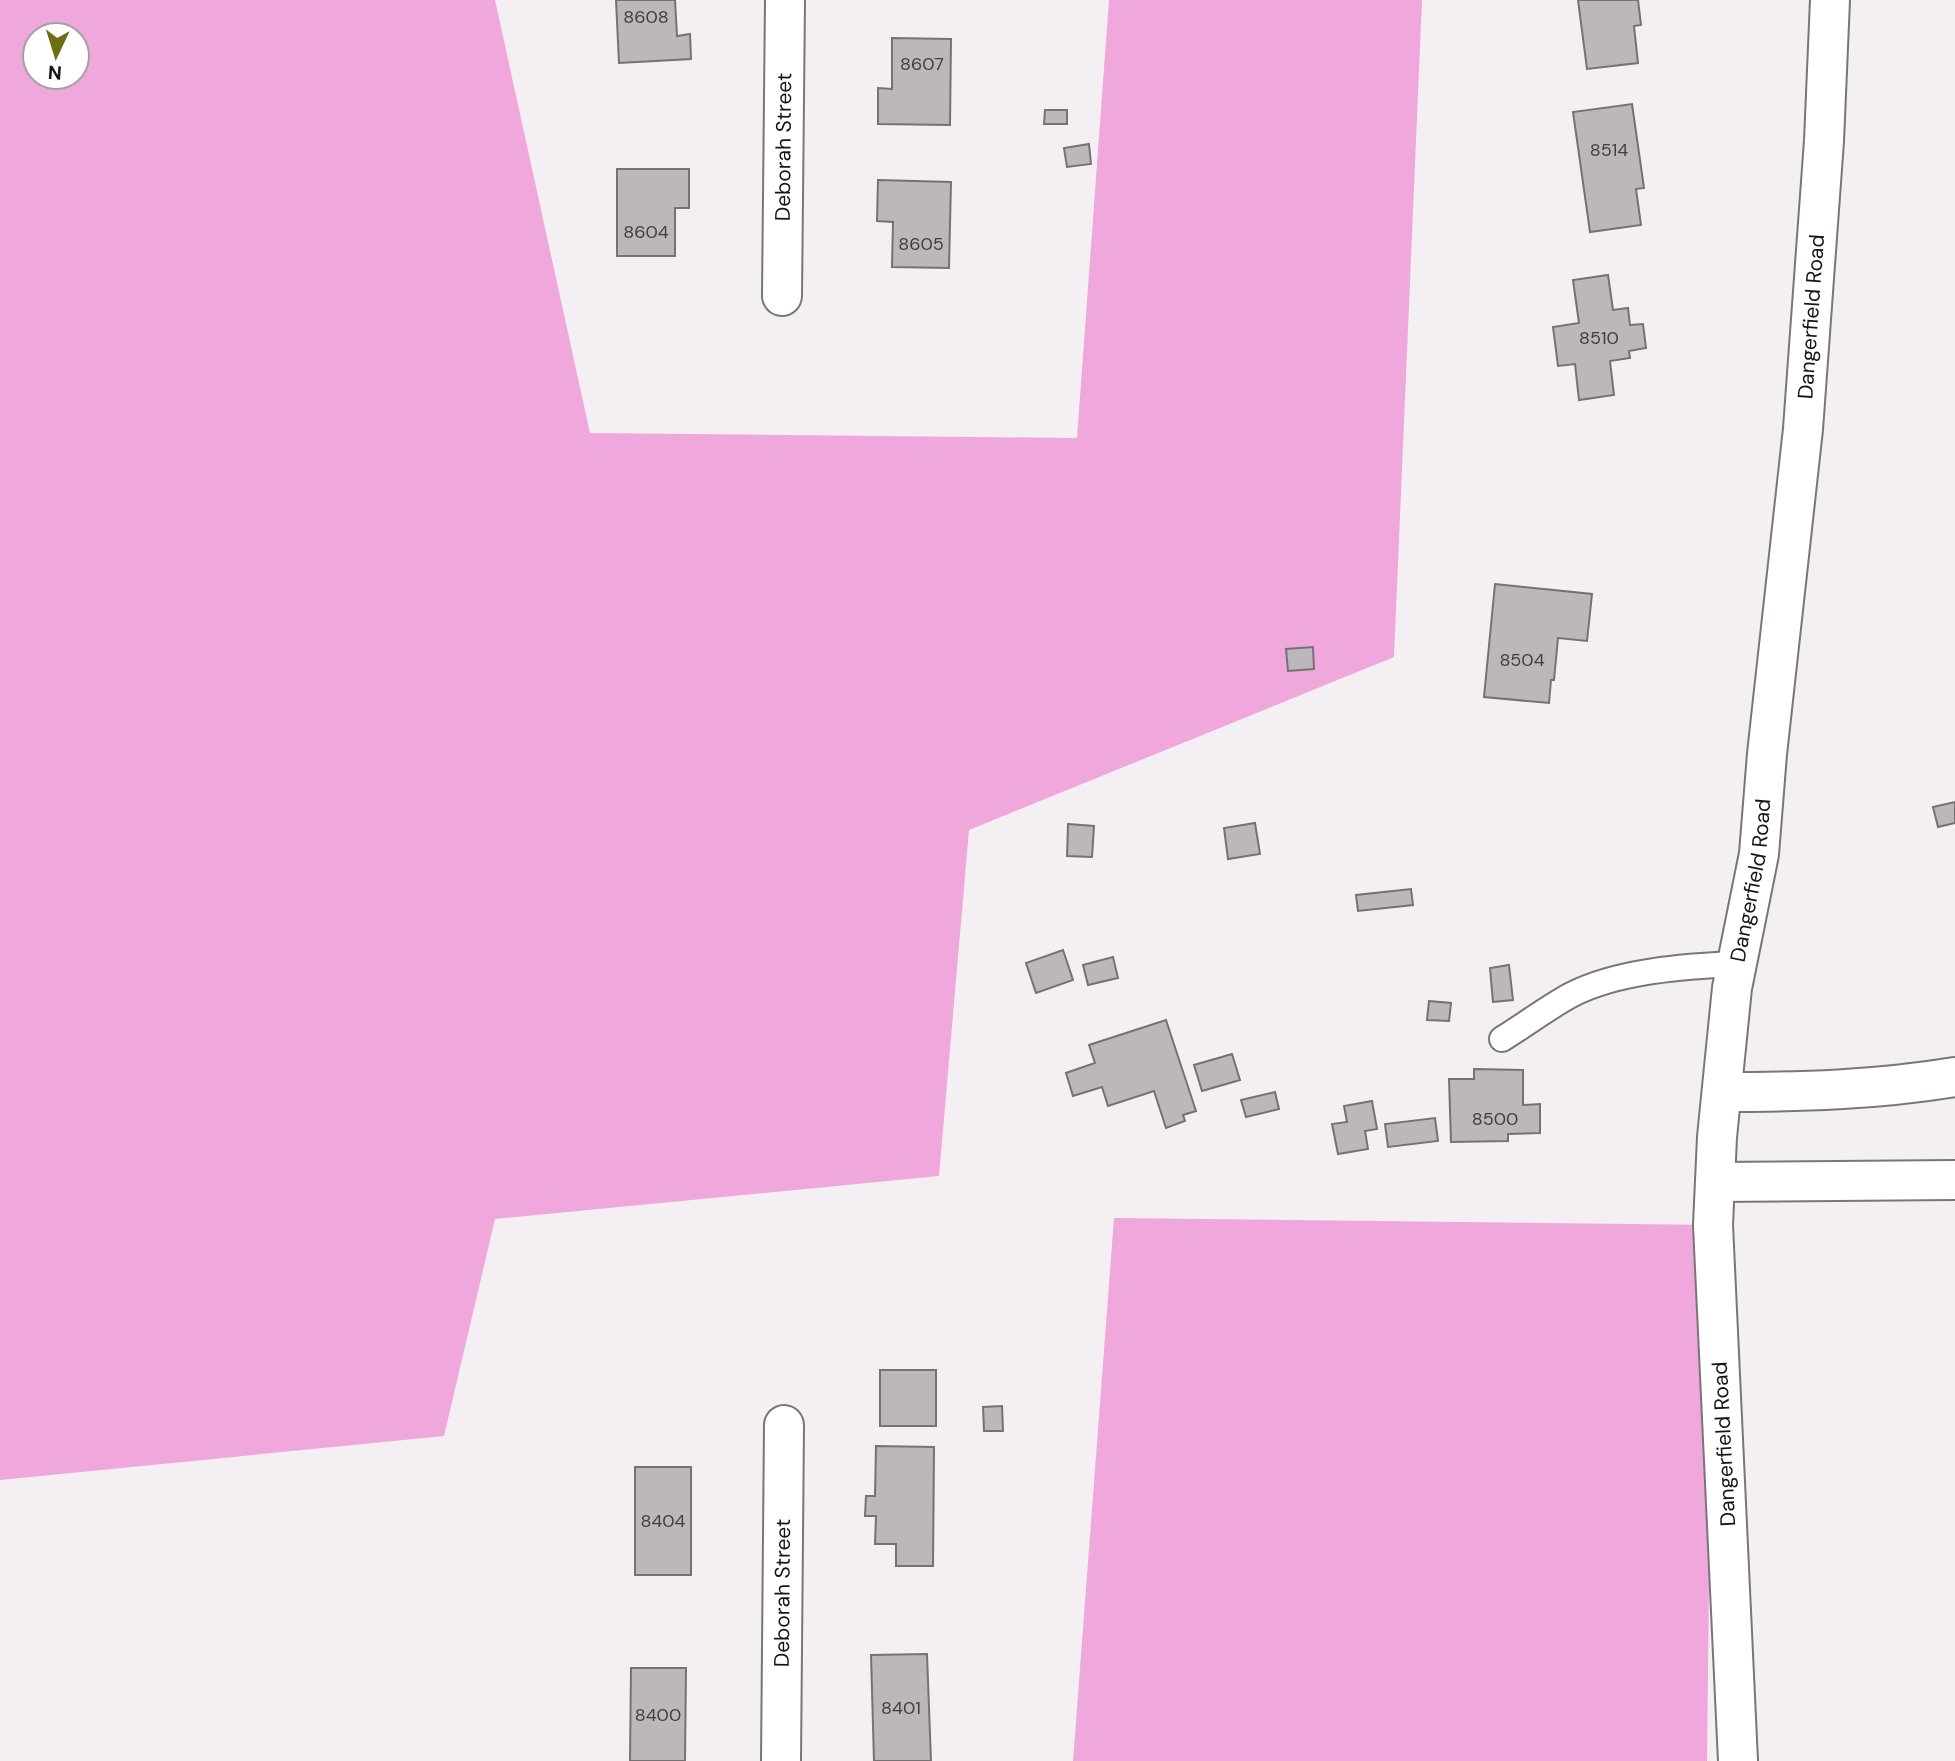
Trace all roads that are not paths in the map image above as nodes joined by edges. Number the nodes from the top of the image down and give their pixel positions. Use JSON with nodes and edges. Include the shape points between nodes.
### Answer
{"nodes":[{"id":1,"x":785,"y":0,"type":"edge"},
{"id":2,"x":1830,"y":0,"type":"edge"},
{"id":3,"x":782,"y":296,"type":"dead end"},
{"id":4,"x":1737,"y":964,"type":"junction"},
{"id":5,"x":1502,"y":1039,"type":"dead end"},
{"id":6,"x":1955,"y":1077,"type":"edge"},
{"id":7,"x":1722,"y":1093,"type":"junction"},
{"id":8,"x":1955,"y":1180,"type":"edge"},
{"id":9,"x":1715,"y":1182,"type":"junction"},
{"id":10,"x":784,"y":1425,"type":"dead end"},
{"id":11,"x":781,"y":1761,"type":"edge"},
{"id":12,"x":1738,"y":1761,"type":"edge"}],
"edges":[{"from":1,"to":3,"type":"street","name":"Deborah Street"},
{"from":2,"to":4,"type":"street","name":"Dangerfield Road","via":[[1825,141],[1803,429],[1759,854]]},
{"from":4,"to":5,"type":"lane","via":[[1670,969],[1612,981],[1573,994]]},
{"from":4,"to":7,"type":"street","name":"Dangerfield Road"},
{"from":6,"to":7,"type":"street","via":[[1831,1092]]},
{"from":7,"to":9,"type":"street","name":"Dangerfield Road"},
{"from":8,"to":9,"type":"street"},
{"from":9,"to":12,"type":"street","name":"Dangerfield Road","via":[[1713,1226]]},
{"from":10,"to":11,"type":"street","name":"Deborah Street"}]}
